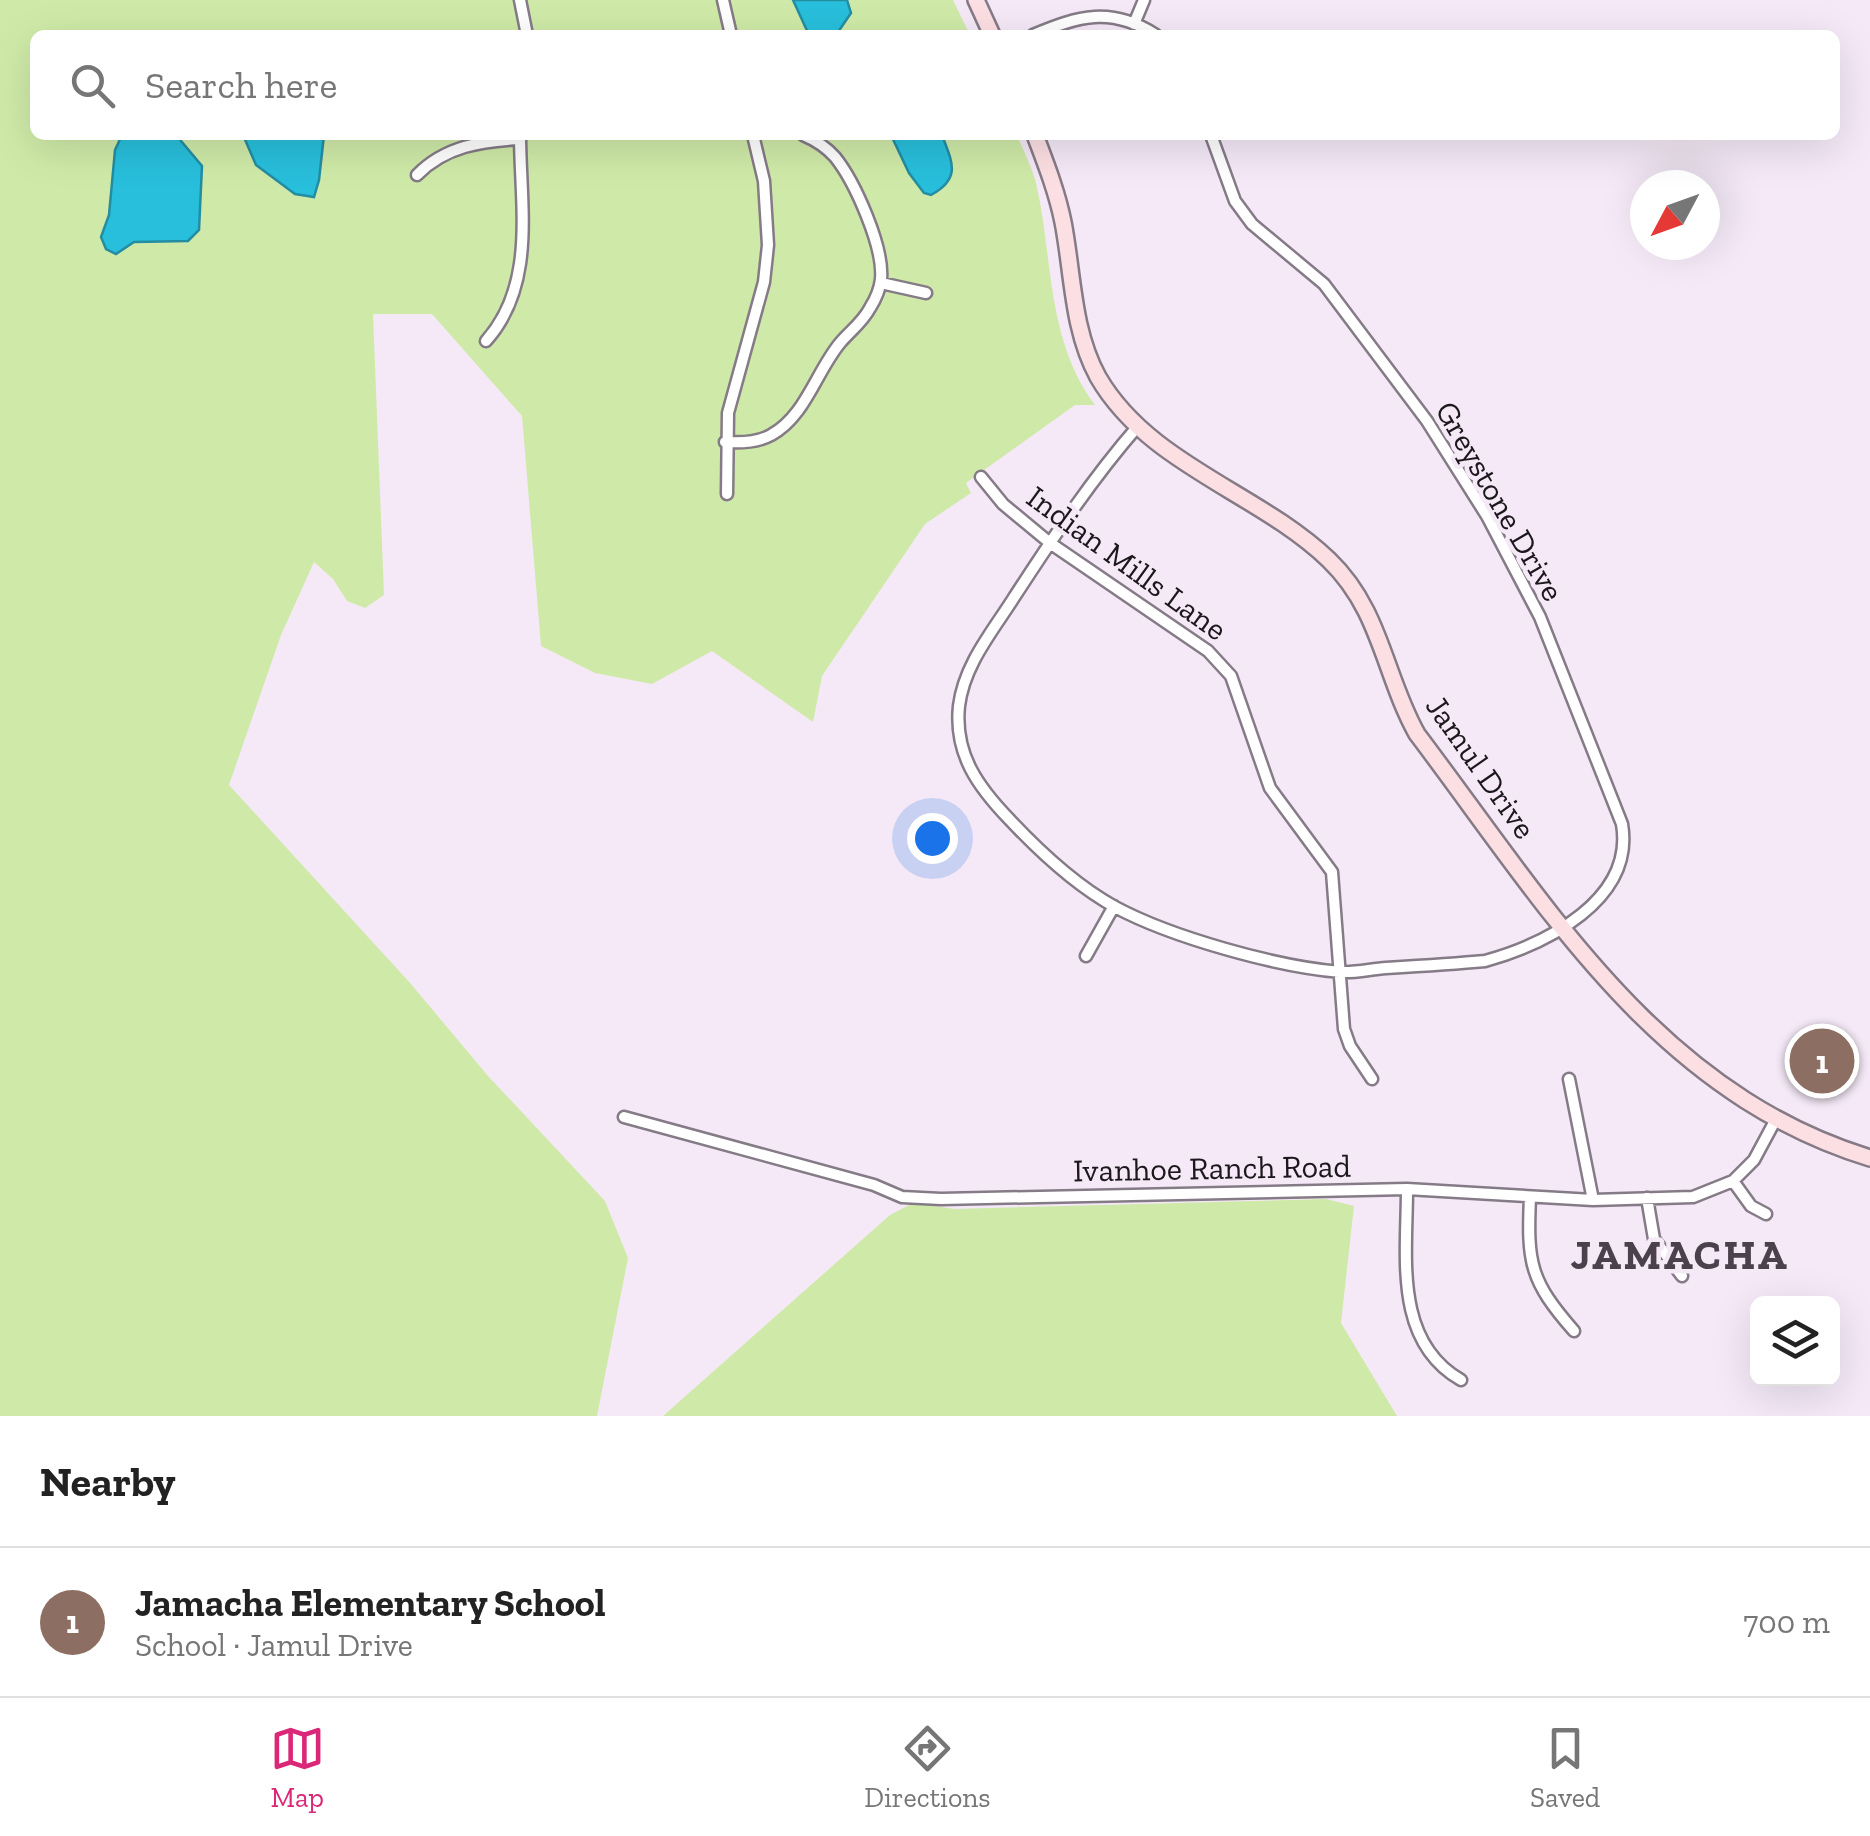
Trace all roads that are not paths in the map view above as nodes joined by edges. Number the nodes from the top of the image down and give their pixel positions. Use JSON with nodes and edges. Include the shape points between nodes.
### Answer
{"nodes":[{"id":1,"x":520,"y":0,"type":"edge"},
{"id":2,"x":724,"y":0,"type":"edge"},
{"id":3,"x":976,"y":0,"type":"edge"},
{"id":4,"x":1144,"y":0,"type":"edge"},
{"id":5,"x":1134,"y":24,"type":"junction"},
{"id":6,"x":525,"y":30,"type":"edge"},
{"id":7,"x":730,"y":30,"type":"edge"},
{"id":8,"x":990,"y":30,"type":"edge"},
{"id":9,"x":1047,"y":30,"type":"edge"},
{"id":10,"x":1146,"y":30,"type":"edge"},
{"id":11,"x":500,"y":140,"type":"edge"},
{"id":12,"x":520,"y":140,"type":"edge"},
{"id":13,"x":754,"y":140,"type":"edge"},
{"id":14,"x":811,"y":140,"type":"edge"},
{"id":15,"x":1037,"y":140,"type":"edge"},
{"id":16,"x":1213,"y":140,"type":"edge"},
{"id":17,"x":417,"y":175,"type":"dead end"},
{"id":18,"x":881,"y":283,"type":"junction"},
{"id":19,"x":926,"y":293,"type":"dead end"},
{"id":20,"x":486,"y":340,"type":"dead end"},
{"id":21,"x":1138,"y":426,"type":"junction"},
{"id":22,"x":725,"y":442,"type":"junction"},
{"id":23,"x":981,"y":477,"type":"dead end"},
{"id":24,"x":726,"y":494,"type":"dead end"},
{"id":25,"x":1050,"y":542,"type":"junction"},
{"id":26,"x":1114,"y":906,"type":"junction"},
{"id":27,"x":1562,"y":926,"type":"junction"},
{"id":28,"x":1086,"y":956,"type":"dead end"},
{"id":29,"x":1342,"y":972,"type":"junction"},
{"id":30,"x":1372,"y":1079,"type":"dead end"},
{"id":31,"x":1569,"y":1079,"type":"dead end"},
{"id":32,"x":624,"y":1117,"type":"dead end"},
{"id":33,"x":1776,"y":1119,"type":"junction"},
{"id":34,"x":1870,"y":1158,"type":"edge"},
{"id":35,"x":1733,"y":1181,"type":"junction"},
{"id":36,"x":1406,"y":1189,"type":"junction"},
{"id":37,"x":1530,"y":1197,"type":"junction"},
{"id":38,"x":1647,"y":1198,"type":"junction"},
{"id":39,"x":1593,"y":1200,"type":"junction"},
{"id":40,"x":1766,"y":1214,"type":"dead end"},
{"id":41,"x":1682,"y":1276,"type":"dead end"},
{"id":42,"x":1574,"y":1331,"type":"dead end"},
{"id":43,"x":1461,"y":1380,"type":"dead end"}],
"edges":[{"from":1,"to":6,"type":"street"},
{"from":2,"to":7,"type":"street"},
{"from":3,"to":8,"type":"street"},
{"from":4,"to":5,"type":"street"},
{"from":5,"to":9,"type":"street","via":[[1086,16]]},
{"from":5,"to":10,"type":"street"},
{"from":11,"to":17,"type":"street","via":[[467,145]]},
{"from":12,"to":20,"type":"street","via":[[523,250],[500,326]]},
{"from":13,"to":22,"type":"street","via":[[768,256]]},
{"from":14,"to":18,"type":"street","via":[[845,174],[874,236]]},
{"from":15,"to":21,"type":"street","name":"Jamul Drive","via":[[1062,218],[1086,350],[1109,394]]},
{"from":16,"to":27,"type":"street","name":"Greystone Drive","via":[[1235,202],[1324,284],[1434,431],[1542,622],[1624,832],[1612,884]]},
{"from":18,"to":19,"type":"street"},
{"from":18,"to":22,"type":"street","via":[[861,324],[842,341],[793,418],[770,436]]},
{"from":21,"to":25,"type":"street","name":"Greystone Drive"},
{"from":21,"to":27,"type":"street","name":"Jamul Drive","via":[[1312,546],[1346,579],[1373,620],[1418,734]]},
{"from":22,"to":24,"type":"street"},
{"from":23,"to":25,"type":"street","name":"Indian Mills Lane"},
{"from":25,"to":26,"type":"street","name":"Greystone Drive","via":[[970,668],[960,740],[988,798],[1070,876]]},
{"from":25,"to":29,"type":"street","name":"Indian Mills Lane","via":[[1208,651],[1231,676],[1270,788],[1332,872]]},
{"from":26,"to":28,"type":"street"},
{"from":26,"to":29,"type":"street","name":"Greystone Drive","via":[[1208,943]]},
{"from":27,"to":29,"type":"street","name":"Greystone Drive","via":[[1485,961]]},
{"from":27,"to":33,"type":"street","name":"Jamul Drive","via":[[1665,1042]]},
{"from":29,"to":30,"type":"street","name":"Indian Mills Lane","via":[[1344,1030]]},
{"from":31,"to":39,"type":"street"},
{"from":32,"to":36,"type":"street","name":"Ivanhoe Ranch Road","via":[[902,1197]]},
{"from":33,"to":34,"type":"street","name":"Jamul Drive"},
{"from":33,"to":35,"type":"street","via":[[1754,1160]]},
{"from":35,"to":38,"type":"street","name":"Ivanhoe Ranch Road","via":[[1693,1197]]},
{"from":35,"to":40,"type":"street"},
{"from":36,"to":37,"type":"street","name":"Ivanhoe Ranch Road"},
{"from":36,"to":43,"type":"street","via":[[1411,1320],[1423,1346]]},
{"from":37,"to":39,"type":"street","name":"Ivanhoe Ranch Road"},
{"from":37,"to":42,"type":"street","via":[[1528,1245],[1536,1278]]},
{"from":38,"to":39,"type":"street","name":"Ivanhoe Ranch Road"},
{"from":38,"to":41,"type":"street","via":[[1654,1239]]}]}
